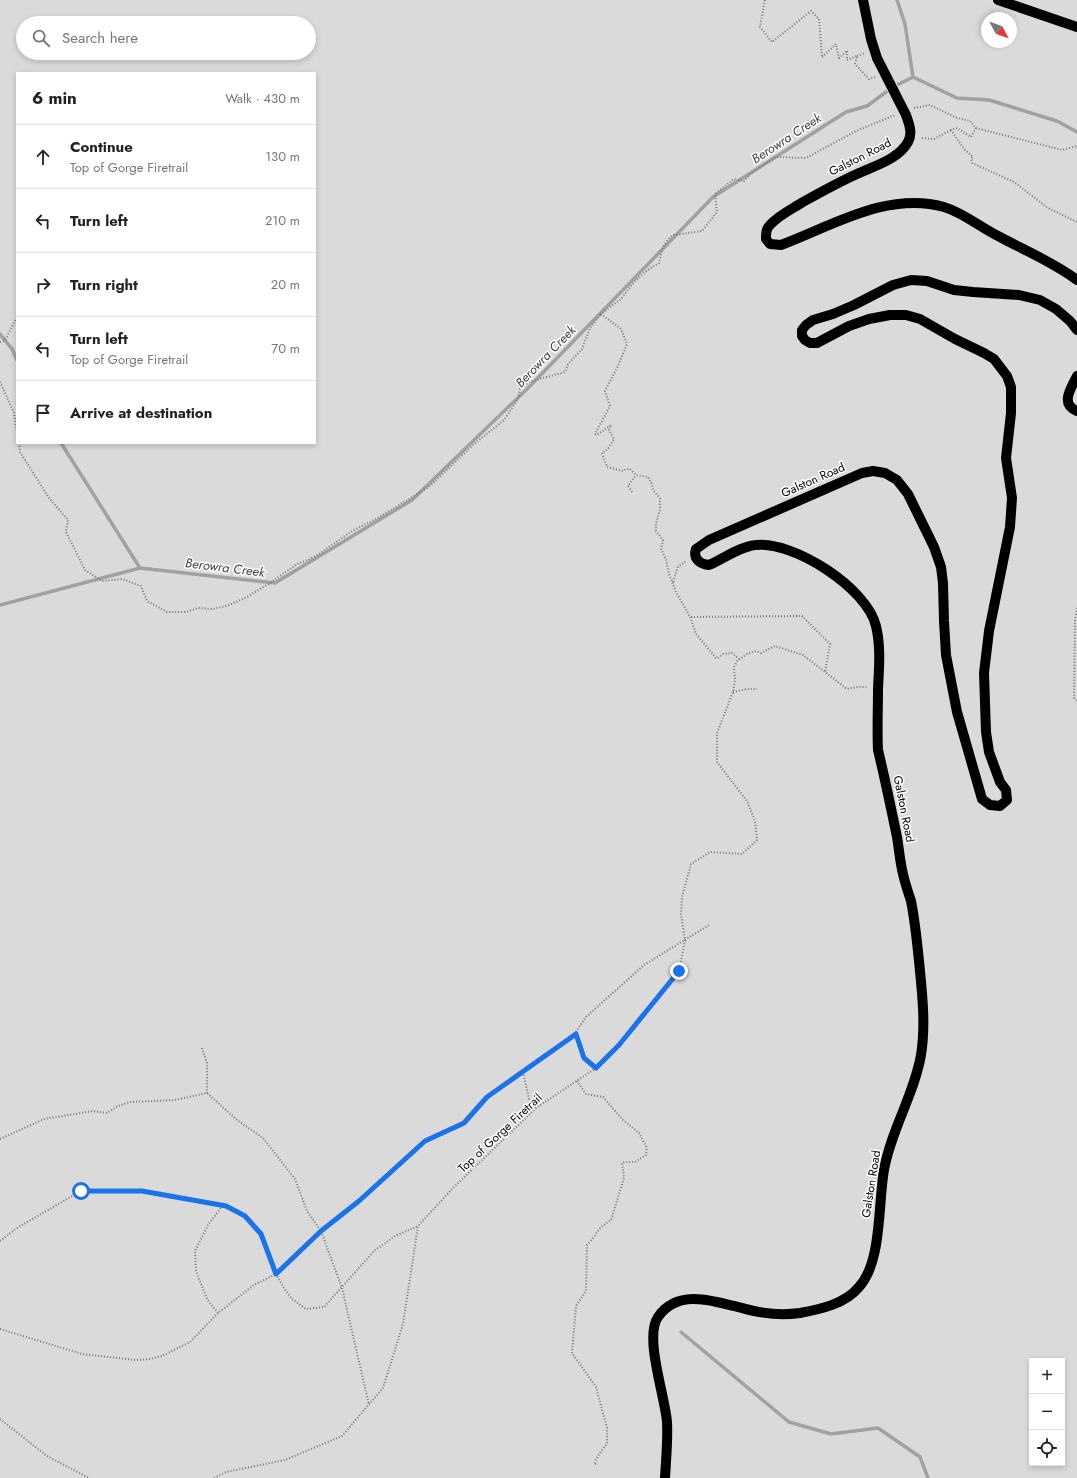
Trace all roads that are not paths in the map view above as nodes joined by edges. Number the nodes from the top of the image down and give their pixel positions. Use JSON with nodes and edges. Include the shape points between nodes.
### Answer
{"nodes":[{"id":1,"x":863,"y":0,"type":"edge"},
{"id":2,"x":998,"y":0,"type":"edge"},
{"id":3,"x":1077,"y":27,"type":"edge"},
{"id":4,"x":1077,"y":280,"type":"edge"},
{"id":5,"x":1077,"y":330,"type":"edge"},
{"id":6,"x":1077,"y":376,"type":"edge"},
{"id":7,"x":1077,"y":411,"type":"edge"},
{"id":8,"x":665,"y":1478,"type":"edge"}],
"edges":[{"from":1,"to":4,"type":"main road","name":"Galston Road","bridge":true,"via":[[877,58],[905,112],[910,129],[908,143],[890,159],[830,187],[780,217],[766,231],[766,239],[770,244],[780,245],[868,210],[903,203],[924,203],[945,207],[965,217],[998,237],[1057,266]]},
{"from":2,"to":3,"type":"main road"},
{"from":5,"to":8,"type":"main road","name":"Galston Road","via":[[1056,309],[1040,300],[1019,295],[960,290],[927,281],[911,280],[893,285],[847,308],[813,320],[802,330],[805,340],[817,343],[849,326],[869,319],[906,315],[920,319],[994,359],[1007,376],[1011,387],[1012,413],[1006,458],[1012,498],[1010,527],[984,673],[989,752],[1000,782],[1006,790],[1006,800],[1000,806],[990,805],[982,798],[957,712],[946,655],[941,567],[908,494],[897,480],[885,473],[862,473],[709,540],[696,549],[694,554],[697,560],[709,565],[754,544],[769,544],[789,550],[835,575],[858,594],[870,609],[876,624],[880,665],[878,750],[916,930],[923,1030],[921,1056],[885,1167],[875,1253],[865,1280],[858,1289],[826,1307],[797,1313],[754,1311],[711,1300],[692,1299],[668,1306],[654,1323],[653,1333],[667,1423]]},
{"from":6,"to":7,"type":"main road","via":[[1067,395],[1069,405]]}]}
